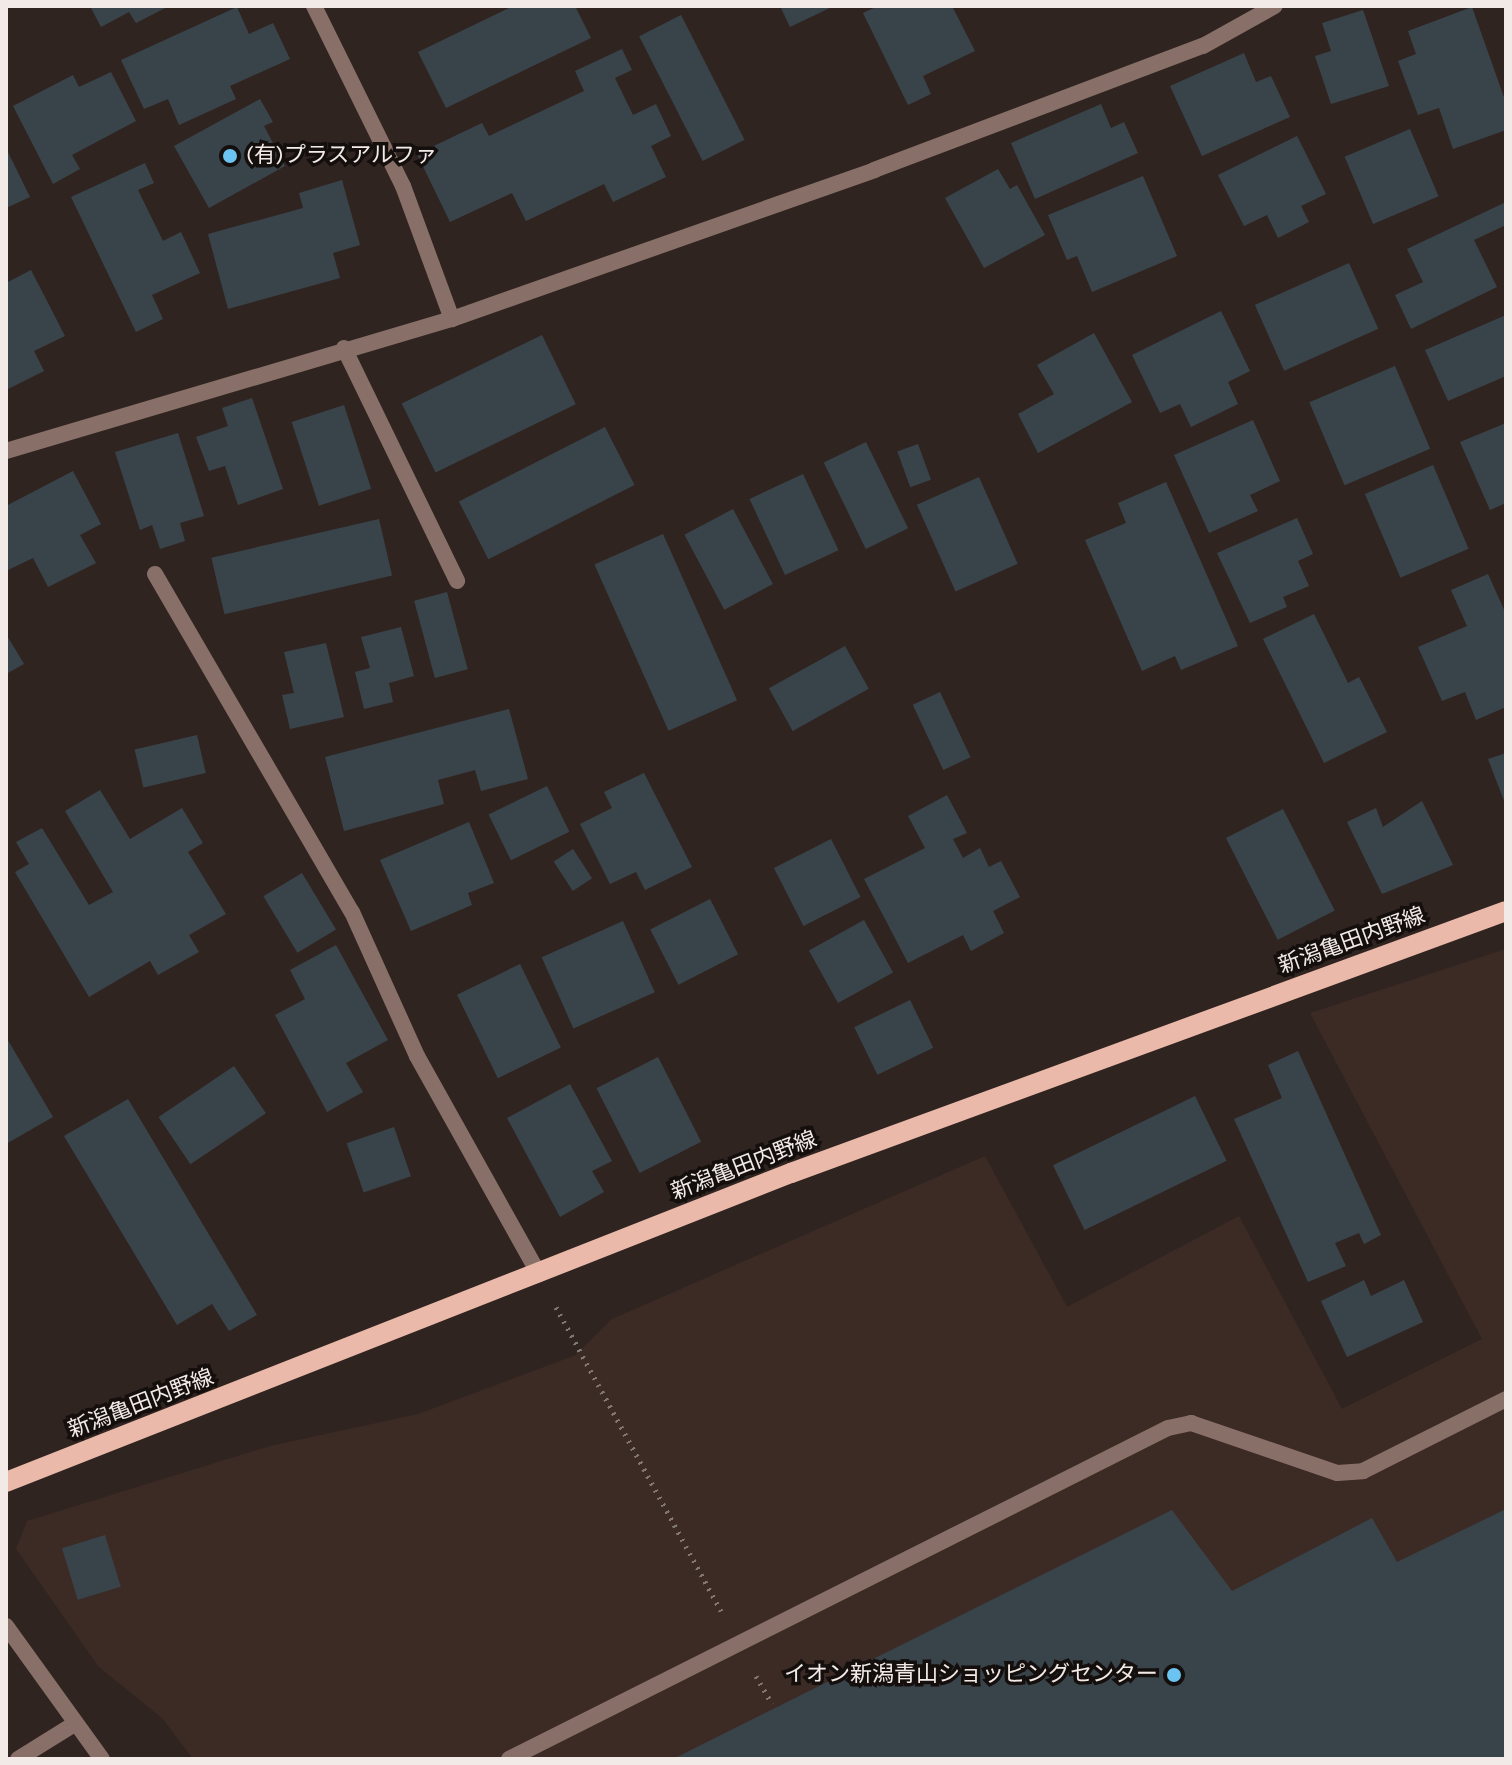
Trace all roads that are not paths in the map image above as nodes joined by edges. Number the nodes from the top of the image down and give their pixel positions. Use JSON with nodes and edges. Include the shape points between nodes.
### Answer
{"nodes":[{"id":1,"x":314,"y":6,"type":"edge"},
{"id":2,"x":1275,"y":6,"type":"edge"},
{"id":3,"x":452,"y":319,"type":"junction"},
{"id":4,"x":344,"y":348,"type":"junction"},
{"id":5,"x":6,"y":451,"type":"edge"},
{"id":6,"x":155,"y":574,"type":"dead end"},
{"id":7,"x":457,"y":581,"type":"dead end"},
{"id":8,"x":1506,"y":911,"type":"edge"},
{"id":9,"x":539,"y":1274,"type":"junction"},
{"id":10,"x":1506,"y":1399,"type":"edge"},
{"id":11,"x":6,"y":1482,"type":"edge"},
{"id":12,"x":6,"y":1626,"type":"edge"},
{"id":13,"x":76,"y":1723,"type":"junction"},
{"id":14,"x":18,"y":1759,"type":"edge"},
{"id":15,"x":102,"y":1759,"type":"edge"},
{"id":16,"x":509,"y":1759,"type":"edge"}],
"edges":[{"from":1,"to":3,"type":"street","via":[[403,186]]},
{"from":2,"to":3,"type":"street","via":[[1203,46],[874,170]]},
{"from":3,"to":4,"type":"street"},
{"from":4,"to":5,"type":"street"},
{"from":4,"to":7,"type":"street"},
{"from":6,"to":9,"type":"street","via":[[352,912],[417,1056]]},
{"from":8,"to":9,"type":"main road","name":"新潟亀田内野線","via":[[805,1167]]},
{"from":9,"to":11,"type":"main road","name":"新潟亀田内野線"},
{"from":10,"to":16,"type":"street","via":[[1363,1471],[1337,1473],[1191,1423],[1168,1428]]},
{"from":12,"to":13,"type":"street"},
{"from":13,"to":14,"type":"street"},
{"from":13,"to":15,"type":"street"}]}
